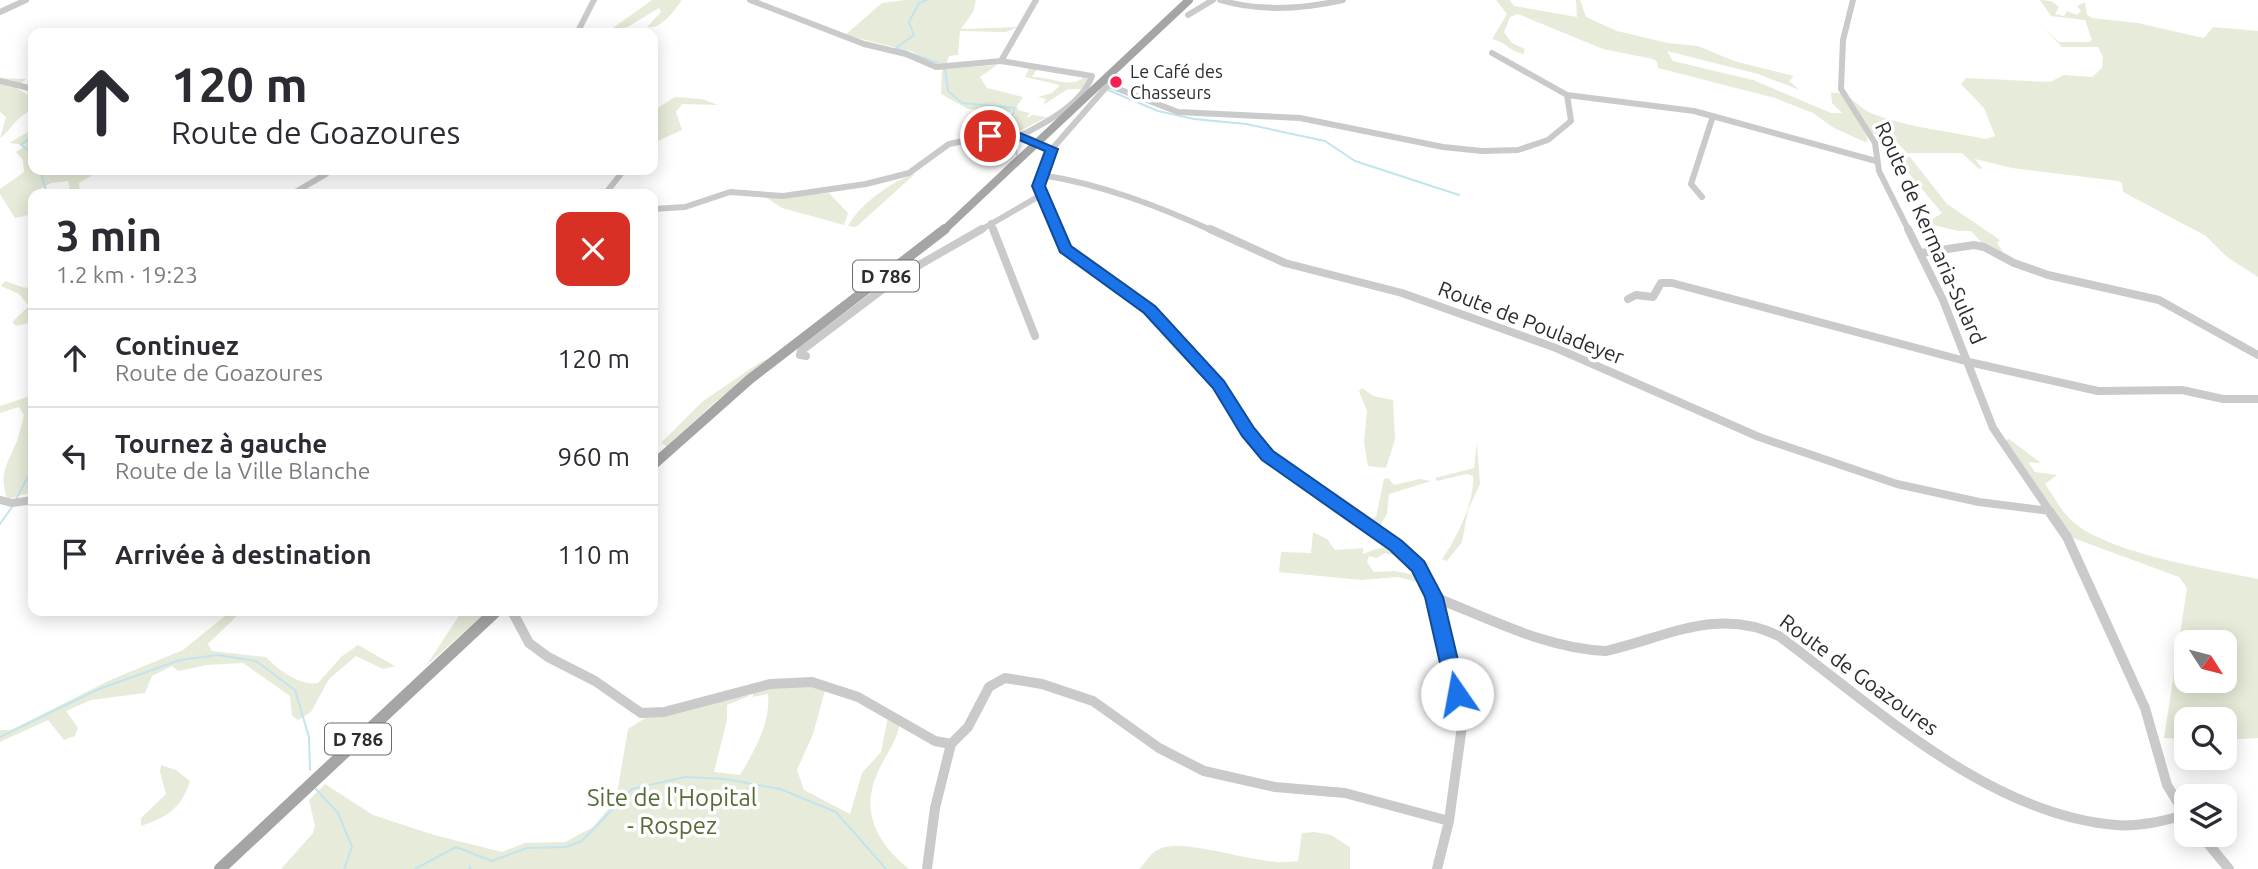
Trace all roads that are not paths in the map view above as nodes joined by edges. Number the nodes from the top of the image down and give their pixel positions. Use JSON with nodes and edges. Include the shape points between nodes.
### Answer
{"nodes":[{"id":1,"x":26,"y":0,"type":"edge"},
{"id":2,"x":594,"y":0,"type":"edge"},
{"id":3,"x":1036,"y":0,"type":"edge"},
{"id":4,"x":1189,"y":0,"type":"edge"},
{"id":5,"x":1213,"y":0,"type":"edge"},
{"id":6,"x":1220,"y":0,"type":"edge"},
{"id":7,"x":1343,"y":0,"type":"edge"},
{"id":8,"x":1853,"y":0,"type":"edge"},
{"id":9,"x":756,"y":1,"type":"edge"},
{"id":10,"x":0,"y":12,"type":"edge"},
{"id":11,"x":1188,"y":15,"type":"dead end"},
{"id":12,"x":580,"y":28,"type":"edge"},
{"id":13,"x":1492,"y":53,"type":"dead end"},
{"id":14,"x":1001,"y":61,"type":"junction"},
{"id":15,"x":0,"y":81,"type":"edge"},
{"id":16,"x":28,"y":88,"type":"edge"},
{"id":17,"x":1567,"y":95,"type":"junction"},
{"id":18,"x":1066,"y":115,"type":"junction"},
{"id":19,"x":1713,"y":116,"type":"junction"},
{"id":20,"x":1050,"y":121,"type":"junction"},
{"id":21,"x":1022,"y":135,"type":"junction"},
{"id":22,"x":1037,"y":143,"type":"junction"},
{"id":23,"x":1052,"y":149,"type":"junction"},
{"id":24,"x":1876,"y":161,"type":"junction"},
{"id":25,"x":324,"y":175,"type":"edge"},
{"id":26,"x":620,"y":175,"type":"edge"},
{"id":27,"x":1041,"y":175,"type":"junction"},
{"id":28,"x":300,"y":189,"type":"edge"},
{"id":29,"x":609,"y":189,"type":"edge"},
{"id":30,"x":1041,"y":195,"type":"junction"},
{"id":31,"x":1702,"y":197,"type":"dead end"},
{"id":32,"x":658,"y":209,"type":"edge"},
{"id":33,"x":991,"y":223,"type":"junction"},
{"id":34,"x":1921,"y":253,"type":"junction"},
{"id":35,"x":1628,"y":299,"type":"dead end"},
{"id":36,"x":1035,"y":336,"type":"dead end"},
{"id":37,"x":2258,"y":355,"type":"edge"},
{"id":38,"x":806,"y":356,"type":"dead end"},
{"id":39,"x":1969,"y":362,"type":"junction"},
{"id":40,"x":2258,"y":399,"type":"edge"},
{"id":41,"x":658,"y":461,"type":"edge"},
{"id":42,"x":0,"y":500,"type":"edge"},
{"id":43,"x":28,"y":501,"type":"edge"},
{"id":44,"x":2050,"y":511,"type":"junction"},
{"id":45,"x":1434,"y":597,"type":"junction"},
{"id":46,"x":491,"y":616,"type":"edge"},
{"id":47,"x":514,"y":616,"type":"edge"},
{"id":48,"x":951,"y":744,"type":"junction"},
{"id":49,"x":2174,"y":797,"type":"edge"},
{"id":50,"x":2174,"y":818,"type":"edge"},
{"id":51,"x":1449,"y":821,"type":"junction"},
{"id":52,"x":2211,"y":847,"type":"edge"},
{"id":53,"x":220,"y":869,"type":"edge"},
{"id":54,"x":927,"y":869,"type":"edge"},
{"id":55,"x":1437,"y":869,"type":"edge"},
{"id":56,"x":2229,"y":869,"type":"edge"}],
"edges":[{"from":1,"to":10,"type":"street"},
{"from":2,"to":12,"type":"street"},
{"from":3,"to":14,"type":"street"},
{"from":4,"to":18,"type":"main road","number":"D 786"},
{"from":5,"to":11,"type":"street"},
{"from":6,"to":7,"type":"street","via":[[1249,6],[1309,6]]},
{"from":8,"to":24,"type":"street","name":"Route de Kermaria-Sulard","via":[[1843,40],[1841,89],[1875,144]]},
{"from":9,"to":14,"type":"street","via":[[864,44],[938,67]]},
{"from":13,"to":17,"type":"street"},
{"from":14,"to":20,"type":"street","via":[[1093,77]]},
{"from":15,"to":16,"type":"street"},
{"from":17,"to":19,"type":"street"},
{"from":17,"to":23,"type":"street","via":[[1571,121],[1547,142],[1483,151],[1444,148],[1303,119],[1178,112],[1108,85]]},
{"from":18,"to":20,"type":"street"},
{"from":18,"to":22,"type":"main road","number":"D 786"},
{"from":19,"to":24,"type":"street"},
{"from":19,"to":31,"type":"street","via":[[1690,184]]},
{"from":20,"to":21,"type":"street"},
{"from":21,"to":22,"type":"street"},
{"from":21,"to":32,"type":"street","via":[[1002,133],[954,142],[909,173],[852,187],[777,196],[730,192],[685,207]]},
{"from":22,"to":23,"type":"street"},
{"from":22,"to":41,"type":"main road","number":"D 786","via":[[958,219],[758,373]]},
{"from":23,"to":27,"type":"street"},
{"from":24,"to":34,"type":"street","name":"Route de Kermaria-Sulard","via":[[1901,221]]},
{"from":25,"to":28,"type":"street"},
{"from":26,"to":29,"type":"street"},
{"from":27,"to":30,"type":"street"},
{"from":27,"to":44,"type":"street","name":"Route de Pouladeyer","via":[[1076,180],[1170,211],[1290,264],[1402,293],[1556,348],[1759,437],[1897,484]]},
{"from":30,"to":33,"type":"street"},
{"from":30,"to":45,"type":"street","via":[[1065,249],[1149,310],[1219,384],[1267,456],[1396,545],[1422,571]]},
{"from":33,"to":36,"type":"street"},
{"from":33,"to":38,"type":"street","via":[[882,288],[801,351],[800,355]]},
{"from":34,"to":37,"type":"street","via":[[1984,247],[2030,270],[2159,300]]},
{"from":34,"to":39,"type":"street","name":"Route de Kermaria-Sulard"},
{"from":35,"to":39,"type":"street","via":[[1653,297],[1661,283],[1672,283]]},
{"from":39,"to":40,"type":"street","via":[[2098,391],[2182,390],[2223,400]]},
{"from":39,"to":44,"type":"street","name":"Route de Kermaria-Sulard","via":[[1999,439]]},
{"from":42,"to":43,"type":"street"},
{"from":44,"to":49,"type":"street","name":"Route de Kermaria-Sulard","via":[[2067,537],[2135,686]]},
{"from":45,"to":50,"type":"street","name":"Route de Goazoures","via":[[1574,647],[1603,652],[1712,622],[1753,624],[1780,636],[1915,738],[2034,805],[2108,825]]},
{"from":45,"to":51,"type":"street","via":[[1462,726]]},
{"from":46,"to":53,"type":"main road","number":"D 786"},
{"from":47,"to":48,"type":"street","via":[[532,647],[644,714],[790,681],[814,683],[854,695],[935,741]]},
{"from":48,"to":51,"type":"street","via":[[961,736],[994,682],[1016,678],[1102,706],[1159,748],[1204,771],[1275,787],[1345,793]]},
{"from":48,"to":54,"type":"street","via":[[935,808]]},
{"from":51,"to":55,"type":"street"},
{"from":52,"to":56,"type":"street"}]}
